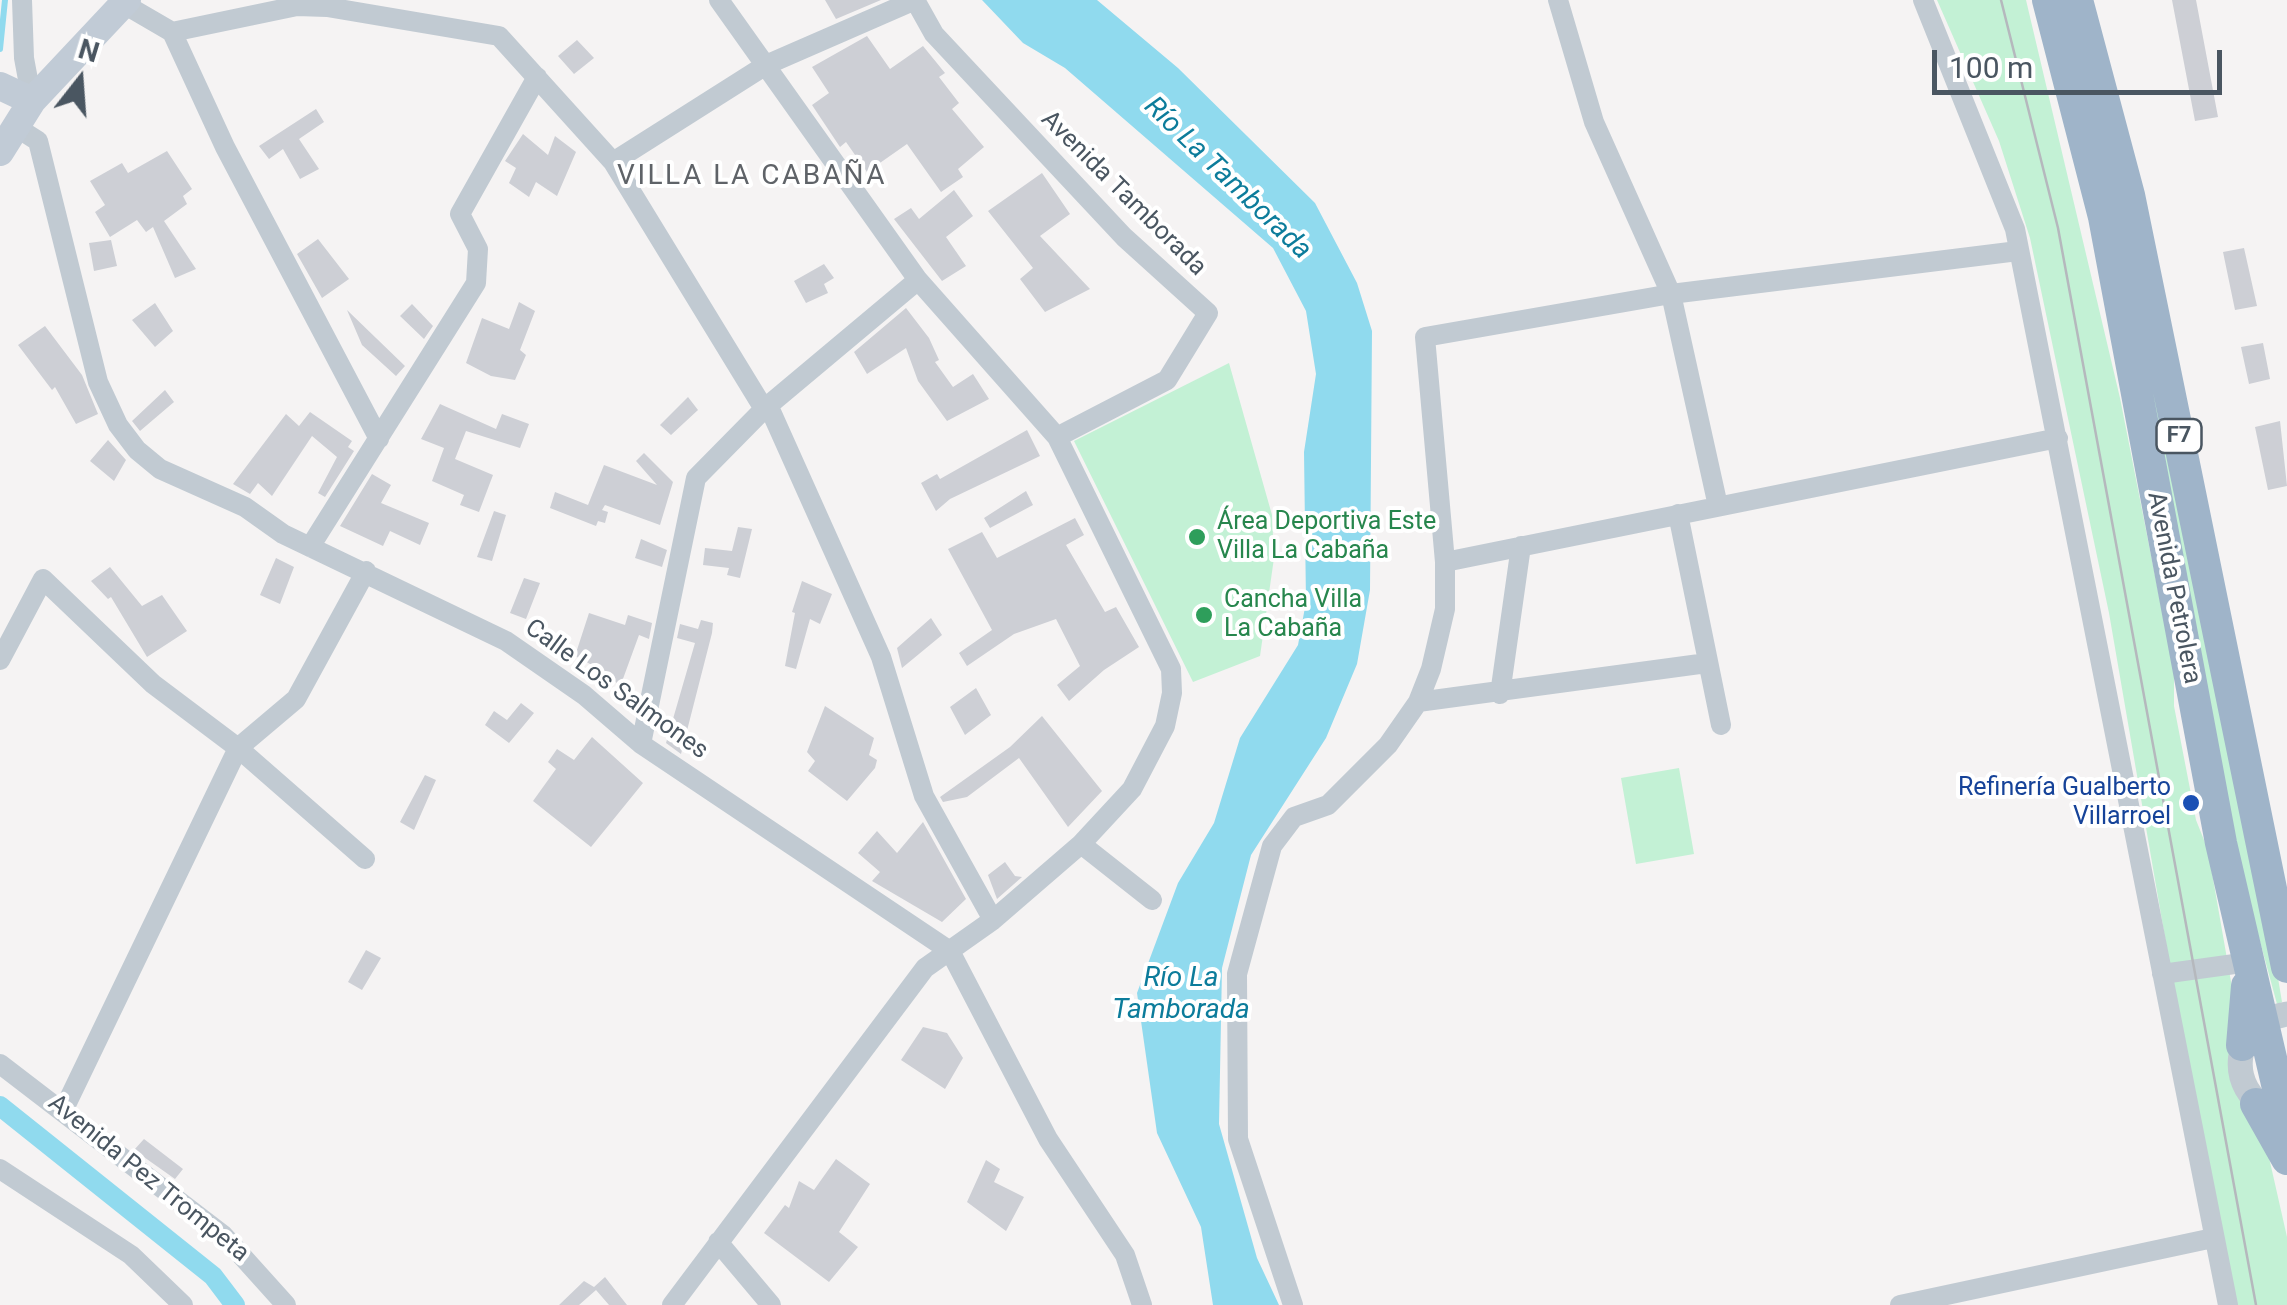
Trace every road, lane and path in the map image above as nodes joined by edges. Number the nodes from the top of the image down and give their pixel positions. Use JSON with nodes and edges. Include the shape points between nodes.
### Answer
{"nodes":[{"id":1,"x":22,"y":0,"type":"edge"},
{"id":2,"x":718,"y":0,"type":"edge"},
{"id":3,"x":915,"y":0,"type":"edge"},
{"id":4,"x":1558,"y":0,"type":"edge"},
{"id":5,"x":1923,"y":0,"type":"edge"},
{"id":6,"x":2048,"y":0,"type":"edge"},
{"id":7,"x":2078,"y":0,"type":"edge"},
{"id":8,"x":125,"y":2,"type":"edge"},
{"id":9,"x":172,"y":32,"type":"junction"},
{"id":10,"x":766,"y":65,"type":"junction"},
{"id":11,"x":536,"y":77,"type":"junction"},
{"id":12,"x":0,"y":86,"type":"edge"},
{"id":13,"x":32,"y":101,"type":"junction"},
{"id":14,"x":16,"y":127,"type":"junction"},
{"id":15,"x":0,"y":152,"type":"edge"},
{"id":16,"x":613,"y":162,"type":"junction"},
{"id":17,"x":2018,"y":251,"type":"junction"},
{"id":18,"x":918,"y":280,"type":"junction"},
{"id":19,"x":1671,"y":294,"type":"junction"},
{"id":20,"x":766,"y":408,"type":"junction"},
{"id":21,"x":1058,"y":437,"type":"junction"},
{"id":22,"x":2058,"y":438,"type":"junction"},
{"id":23,"x":379,"y":439,"type":"junction"},
{"id":24,"x":1718,"y":506,"type":"junction"},
{"id":25,"x":1678,"y":514,"type":"junction"},
{"id":26,"x":1522,"y":546,"type":"junction"},
{"id":27,"x":310,"y":547,"type":"junction"},
{"id":28,"x":1445,"y":562,"type":"junction"},
{"id":29,"x":366,"y":571,"type":"junction"},
{"id":30,"x":0,"y":660,"type":"edge"},
{"id":31,"x":1707,"y":663,"type":"junction"},
{"id":32,"x":1500,"y":694,"type":"junction"},
{"id":33,"x":1418,"y":702,"type":"junction"},
{"id":34,"x":1721,"y":725,"type":"dead end"},
{"id":35,"x":641,"y":744,"type":"junction"},
{"id":36,"x":238,"y":748,"type":"junction"},
{"id":37,"x":1081,"y":844,"type":"junction"},
{"id":38,"x":365,"y":858,"type":"dead end"},
{"id":39,"x":1152,"y":900,"type":"dead end"},
{"id":40,"x":992,"y":920,"type":"junction"},
{"id":41,"x":950,"y":951,"type":"junction"},
{"id":42,"x":2249,"y":962,"type":"junction"},
{"id":43,"x":2286,"y":963,"type":"edge"},
{"id":44,"x":2162,"y":974,"type":"junction"},
{"id":45,"x":2276,"y":1017,"type":"edge"},
{"id":46,"x":2242,"y":1045,"type":"junction"},
{"id":47,"x":0,"y":1064,"type":"edge"},
{"id":48,"x":64,"y":1109,"type":"junction"},
{"id":49,"x":2279,"y":1116,"type":"edge"},
{"id":50,"x":2287,"y":1158,"type":"edge"},
{"id":51,"x":0,"y":1169,"type":"edge"},
{"id":52,"x":2213,"y":1238,"type":"junction"},
{"id":53,"x":718,"y":1242,"type":"junction"},
{"id":54,"x":184,"y":1305,"type":"edge"},
{"id":55,"x":286,"y":1305,"type":"edge"},
{"id":56,"x":672,"y":1305,"type":"edge"},
{"id":57,"x":771,"y":1305,"type":"edge"},
{"id":58,"x":1142,"y":1305,"type":"edge"},
{"id":59,"x":1294,"y":1305,"type":"edge"},
{"id":60,"x":1900,"y":1305,"type":"edge"},
{"id":61,"x":2228,"y":1305,"type":"edge"}],
"edges":[{"from":1,"to":13,"type":"street"},
{"from":2,"to":10,"type":"street"},
{"from":3,"to":10,"type":"street"},
{"from":3,"to":21,"type":"street","name":"Avenida Tamborada","via":[[934,34],[1124,237],[1208,313],[1167,380]]},
{"from":4,"to":19,"type":"street","via":[[1594,122]]},
{"from":5,"to":17,"type":"street"},
{"from":6,"to":42,"type":"highway","name":"Avenida Petrolera","number":"F7","via":[[2104,217],[2217,824]]},
{"from":7,"to":43,"type":"highway","name":"Avenida Petrolera","number":"F7","via":[[2128,195]]},
{"from":8,"to":9,"type":"street"},
{"from":8,"to":13,"type":"main road"},
{"from":9,"to":11,"type":"street","via":[[327,6],[498,36]]},
{"from":9,"to":23,"type":"street"},
{"from":10,"to":16,"type":"street"},
{"from":10,"to":18,"type":"street"},
{"from":11,"to":16,"type":"street"},
{"from":11,"to":23,"type":"street","via":[[460,214],[478,249],[476,283]]},
{"from":12,"to":13,"type":"main road"},
{"from":13,"to":14,"type":"main road"},
{"from":14,"to":15,"type":"main road"},
{"from":14,"to":27,"type":"street","name":"Calle Los Salmones","via":[[38,141],[90,354],[118,424],[160,469],[245,507]]},
{"from":16,"to":20,"type":"street"},
{"from":17,"to":19,"type":"street"},
{"from":17,"to":22,"type":"street"},
{"from":18,"to":20,"type":"street"},
{"from":18,"to":21,"type":"street"},
{"from":19,"to":24,"type":"street"},
{"from":19,"to":28,"type":"street","via":[[1425,337]]},
{"from":20,"to":35,"type":"street","via":[[696,478]]},
{"from":20,"to":40,"type":"street","via":[[881,657],[924,796]]},
{"from":21,"to":37,"type":"street","via":[[1171,669],[1165,726],[1132,788]]},
{"from":22,"to":24,"type":"street"},
{"from":22,"to":44,"type":"street"},
{"from":23,"to":27,"type":"street"},
{"from":24,"to":25,"type":"street"},
{"from":25,"to":26,"type":"street"},
{"from":25,"to":31,"type":"street"},
{"from":26,"to":28,"type":"street"},
{"from":26,"to":32,"type":"street"},
{"from":27,"to":29,"type":"street","name":"Calle Los Salmones"},
{"from":28,"to":33,"type":"street","via":[[1445,609]]},
{"from":29,"to":35,"type":"street","name":"Calle Los Salmones","via":[[506,641]]},
{"from":29,"to":36,"type":"street","via":[[296,698]]},
{"from":30,"to":36,"type":"street","via":[[44,578],[153,684]]},
{"from":31,"to":32,"type":"street"},
{"from":31,"to":34,"type":"street"},
{"from":32,"to":33,"type":"street"},
{"from":33,"to":59,"type":"street","via":[[1388,745],[1328,805],[1294,817],[1272,846],[1237,974],[1238,1139]]},
{"from":35,"to":41,"type":"street","name":"Calle Los Salmones"},
{"from":36,"to":38,"type":"street"},
{"from":36,"to":48,"type":"street"},
{"from":37,"to":39,"type":"street"},
{"from":37,"to":40,"type":"street"},
{"from":40,"to":41,"type":"street"},
{"from":41,"to":53,"type":"street","via":[[925,968]]},
{"from":41,"to":58,"type":"street","name":"Calle Los Salmones","via":[[1048,1138],[1124,1254]]},
{"from":42,"to":44,"type":"street"},
{"from":42,"to":45,"type":"highway","name":"Avenida Petrolera","number":"F7"},
{"from":42,"to":46,"type":"highway"},
{"from":44,"to":52,"type":"street"},
{"from":45,"to":46,"type":"street"},
{"from":45,"to":49,"type":"highway","name":"Avenida Petrolera","number":"F7"},
{"from":46,"to":49,"type":"street","via":[[2240,1077]]},
{"from":47,"to":48,"type":"street","name":"Avenida Pez Trompeta"},
{"from":48,"to":55,"type":"street","name":"Avenida Pez Trompeta","via":[[223,1235]]},
{"from":49,"to":50,"type":"highway","name":"Avenida Petrolera"},
{"from":51,"to":54,"type":"street","via":[[131,1254]]},
{"from":52,"to":60,"type":"street"},
{"from":52,"to":61,"type":"street"},
{"from":53,"to":56,"type":"street"},
{"from":53,"to":57,"type":"street"}]}
